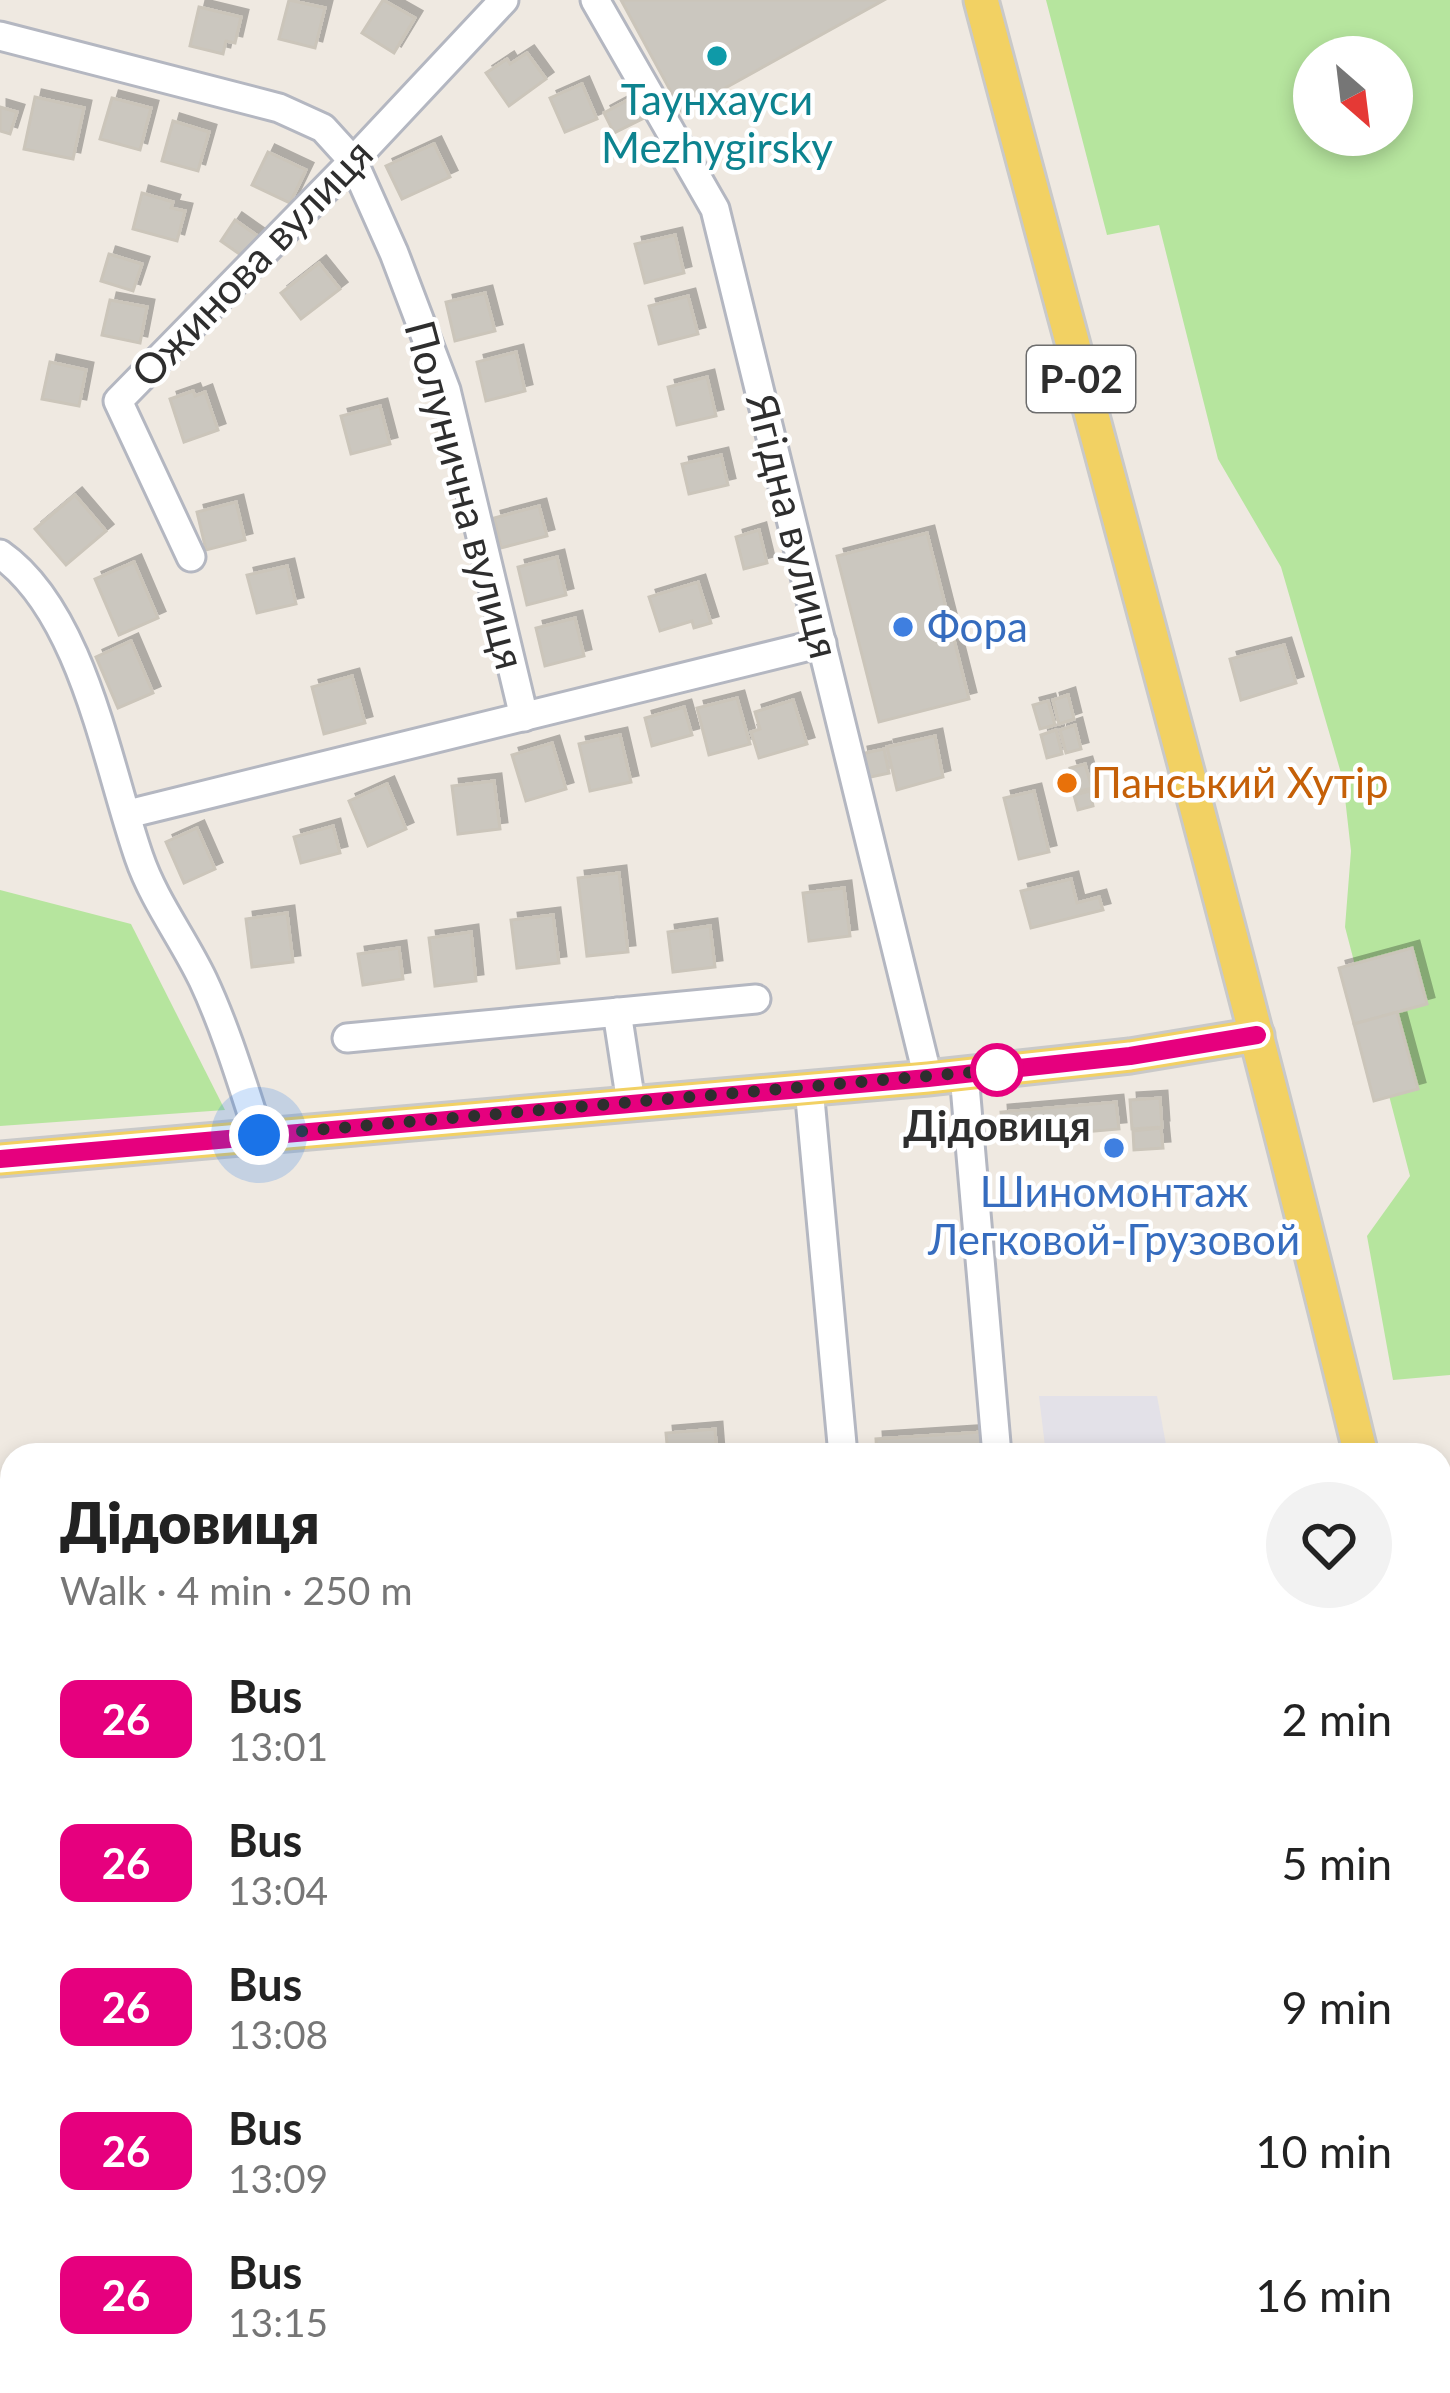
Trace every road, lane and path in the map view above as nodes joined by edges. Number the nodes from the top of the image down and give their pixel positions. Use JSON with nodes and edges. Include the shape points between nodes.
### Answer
{"nodes":[{"id":1,"x":504,"y":0,"type":"edge"},
{"id":2,"x":595,"y":0,"type":"edge"},
{"id":3,"x":957,"y":0,"type":"edge"},
{"id":4,"x":981,"y":0,"type":"edge"},
{"id":5,"x":0,"y":36,"type":"edge"},
{"id":6,"x":1024,"y":160,"type":"junction"},
{"id":7,"x":353,"y":161,"type":"junction"},
{"id":8,"x":0,"y":554,"type":"edge"},
{"id":9,"x":191,"y":557,"type":"dead end"},
{"id":10,"x":821,"y":643,"type":"junction"},
{"id":11,"x":524,"y":717,"type":"junction"},
{"id":12,"x":128,"y":814,"type":"junction"},
{"id":13,"x":756,"y":999,"type":"dead end"},
{"id":14,"x":617,"y":1012,"type":"junction"},
{"id":15,"x":1257,"y":1035,"type":"junction"},
{"id":16,"x":346,"y":1039,"type":"dead end"},
{"id":17,"x":964,"y":1074,"type":"junction"},
{"id":18,"x":928,"y":1078,"type":"junction"},
{"id":19,"x":809,"y":1088,"type":"junction"},
{"id":20,"x":631,"y":1103,"type":"junction"},
{"id":21,"x":259,"y":1135,"type":"junction"},
{"id":22,"x":0,"y":1159,"type":"edge"},
{"id":23,"x":842,"y":1443,"type":"edge"},
{"id":24,"x":996,"y":1443,"type":"edge"},
{"id":25,"x":1357,"y":1443,"type":"edge"}],
"edges":[{"from":1,"to":7,"type":"street","name":"Ожинова вулиця"},
{"from":2,"to":10,"type":"street","name":"Ягідна вулиця","via":[[715,209]]},
{"from":3,"to":6,"type":"main road","number":"Р-02"},
{"from":4,"to":6,"type":"main road","number":"Р-02"},
{"from":5,"to":7,"type":"street","name":"Полунична вулиця","via":[[279,108],[323,128]]},
{"from":6,"to":15,"type":"main road","number":"Р-02"},
{"from":7,"to":9,"type":"street","name":"Ожинова вулиця","via":[[118,400]]},
{"from":7,"to":11,"type":"street","name":"Полунична вулиця","via":[[446,390]]},
{"from":8,"to":12,"type":"street","via":[[27,573],[53,613]]},
{"from":10,"to":11,"type":"street"},
{"from":10,"to":18,"type":"street","name":"Ягідна вулиця"},
{"from":11,"to":12,"type":"street"},
{"from":12,"to":21,"type":"street","via":[[152,888],[203,980]]},
{"from":13,"to":14,"type":"street"},
{"from":14,"to":16,"type":"street"},
{"from":14,"to":20,"type":"street"},
{"from":15,"to":17,"type":"main road"},
{"from":15,"to":25,"type":"main road","number":"Р-02"},
{"from":17,"to":18,"type":"main road"},
{"from":17,"to":24,"type":"street"},
{"from":18,"to":19,"type":"main road"},
{"from":19,"to":20,"type":"main road"},
{"from":19,"to":23,"type":"street"},
{"from":20,"to":21,"type":"main road"},
{"from":21,"to":22,"type":"main road"}]}
